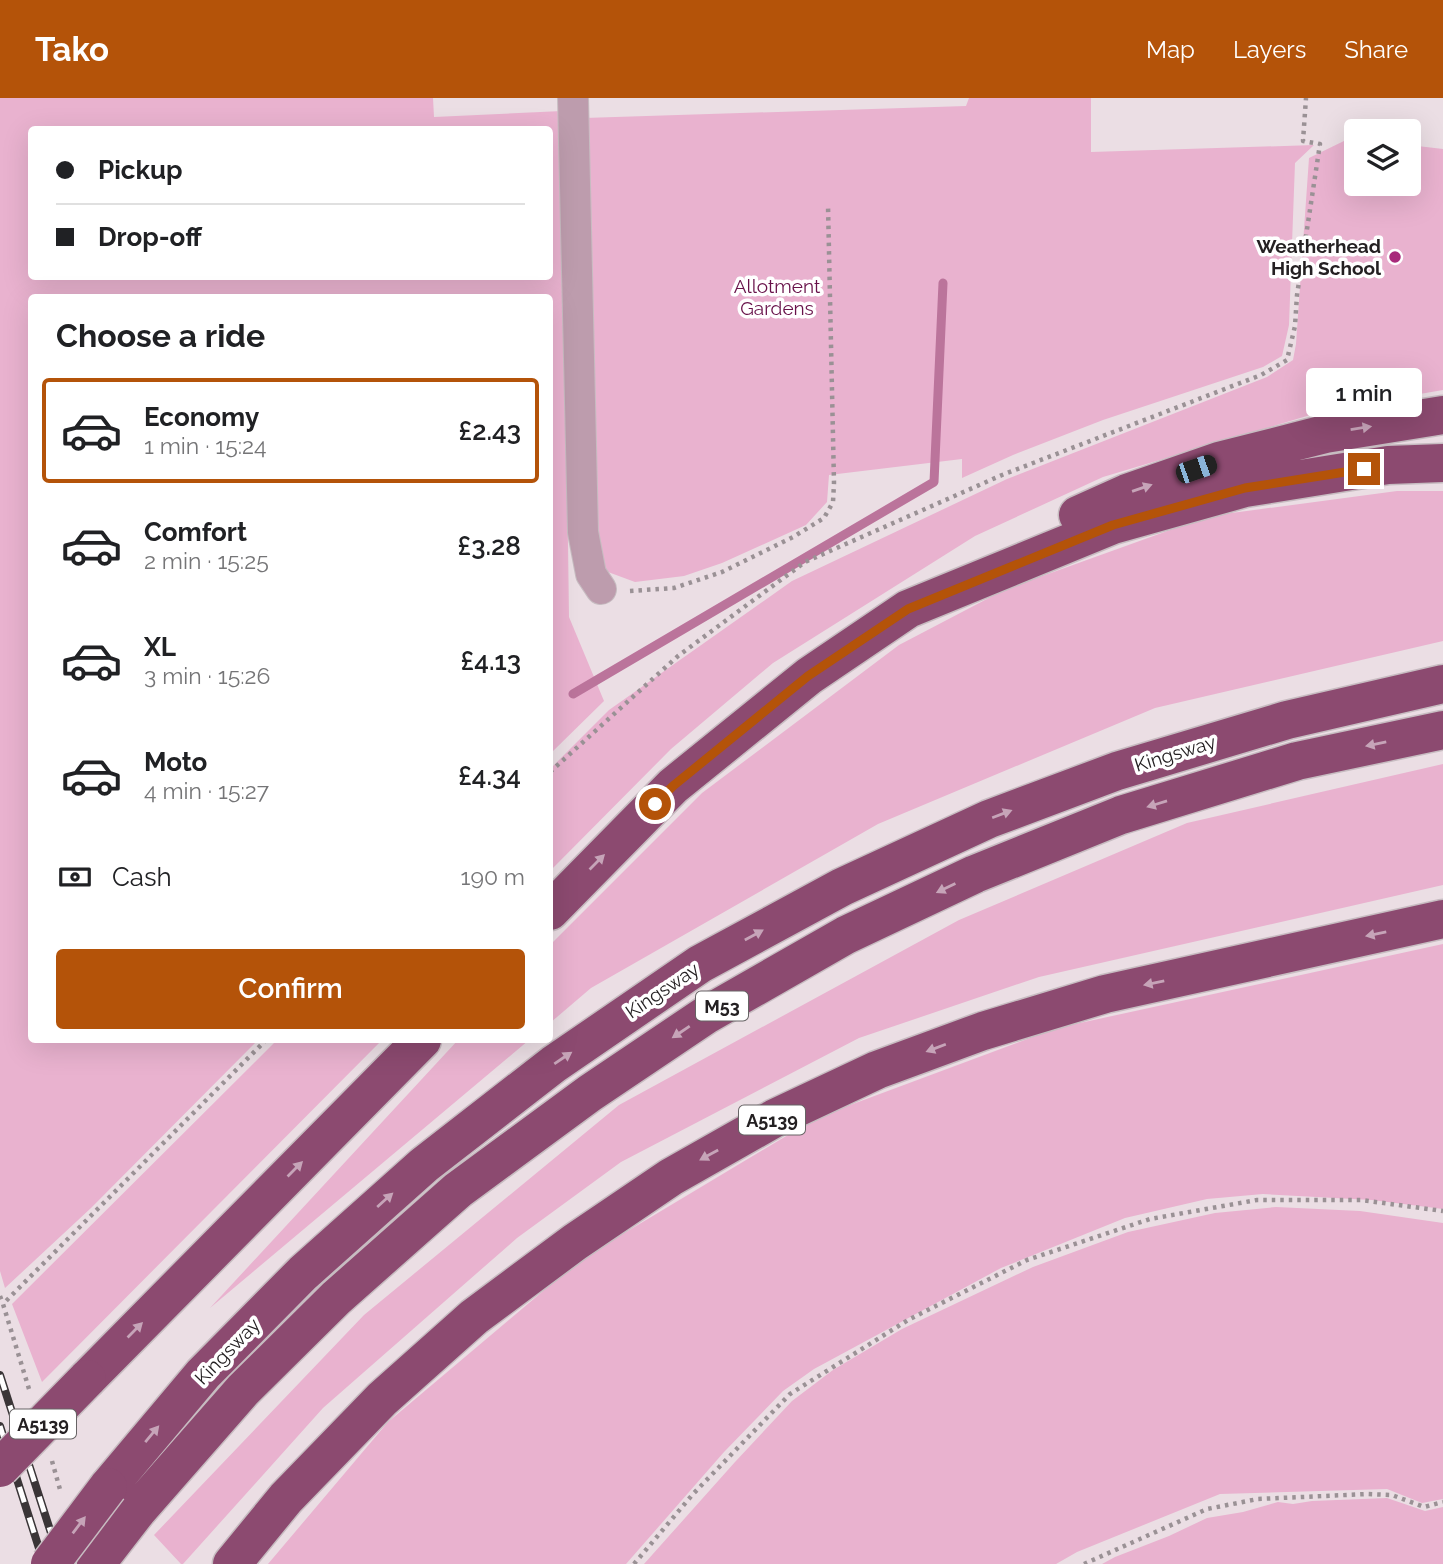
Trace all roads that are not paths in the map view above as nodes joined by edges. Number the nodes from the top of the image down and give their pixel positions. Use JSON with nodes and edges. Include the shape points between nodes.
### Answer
{"nodes":[{"id":1,"x":573,"y":98,"type":"edge"},
{"id":2,"x":1443,"y":415,"type":"edge"},
{"id":3,"x":1443,"y":463,"type":"edge"},
{"id":4,"x":601,"y":589,"type":"road end"},
{"id":5,"x":908,"y":609,"type":"junction"},
{"id":6,"x":1443,"y":684,"type":"edge"},
{"id":7,"x":1443,"y":730,"type":"edge"},
{"id":8,"x":553,"y":908,"type":"edge"},
{"id":9,"x":1443,"y":919,"type":"edge"},
{"id":10,"x":419,"y":1043,"type":"edge"},
{"id":11,"x":0,"y":1468,"type":"edge"},
{"id":12,"x":50,"y":1564,"type":"edge"},
{"id":13,"x":96,"y":1564,"type":"edge"},
{"id":14,"x":232,"y":1564,"type":"edge"}],
"edges":[{"from":1,"to":4,"type":"street","via":[[583,532],[591,573]]},
{"from":5,"to":2,"type":"highway","one_way":true,"via":[[1026,539],[1127,493],[1219,461],[1325,434]]},
{"from":3,"to":5,"type":"highway","via":[[1388,465],[1245,488],[1113,525]]},
{"from":8,"to":5,"type":"highway","one_way":true,"via":[[673,786],[808,676]]},
{"from":12,"to":6,"type":"highway","name":"Kingsway","one_way":true,"bridge":true,"via":[[203,1374],[303,1273],[424,1165],[554,1064],[700,964],[842,887],[989,819],[1104,776],[1287,720]]},
{"from":7,"to":13,"type":"highway","number":"M53","one_way":true,"via":[[1297,761],[1121,815],[975,874],[846,935],[706,1015],[458,1190],[336,1298],[243,1390]]},
{"from":9,"to":14,"type":"highway","number":"A5139","one_way":true,"via":[[1105,994],[877,1070],[775,1118],[671,1177],[474,1317],[382,1399],[286,1499]]},
{"from":11,"to":10,"type":"highway","number":"A5139","one_way":true,"bridge":true}]}
